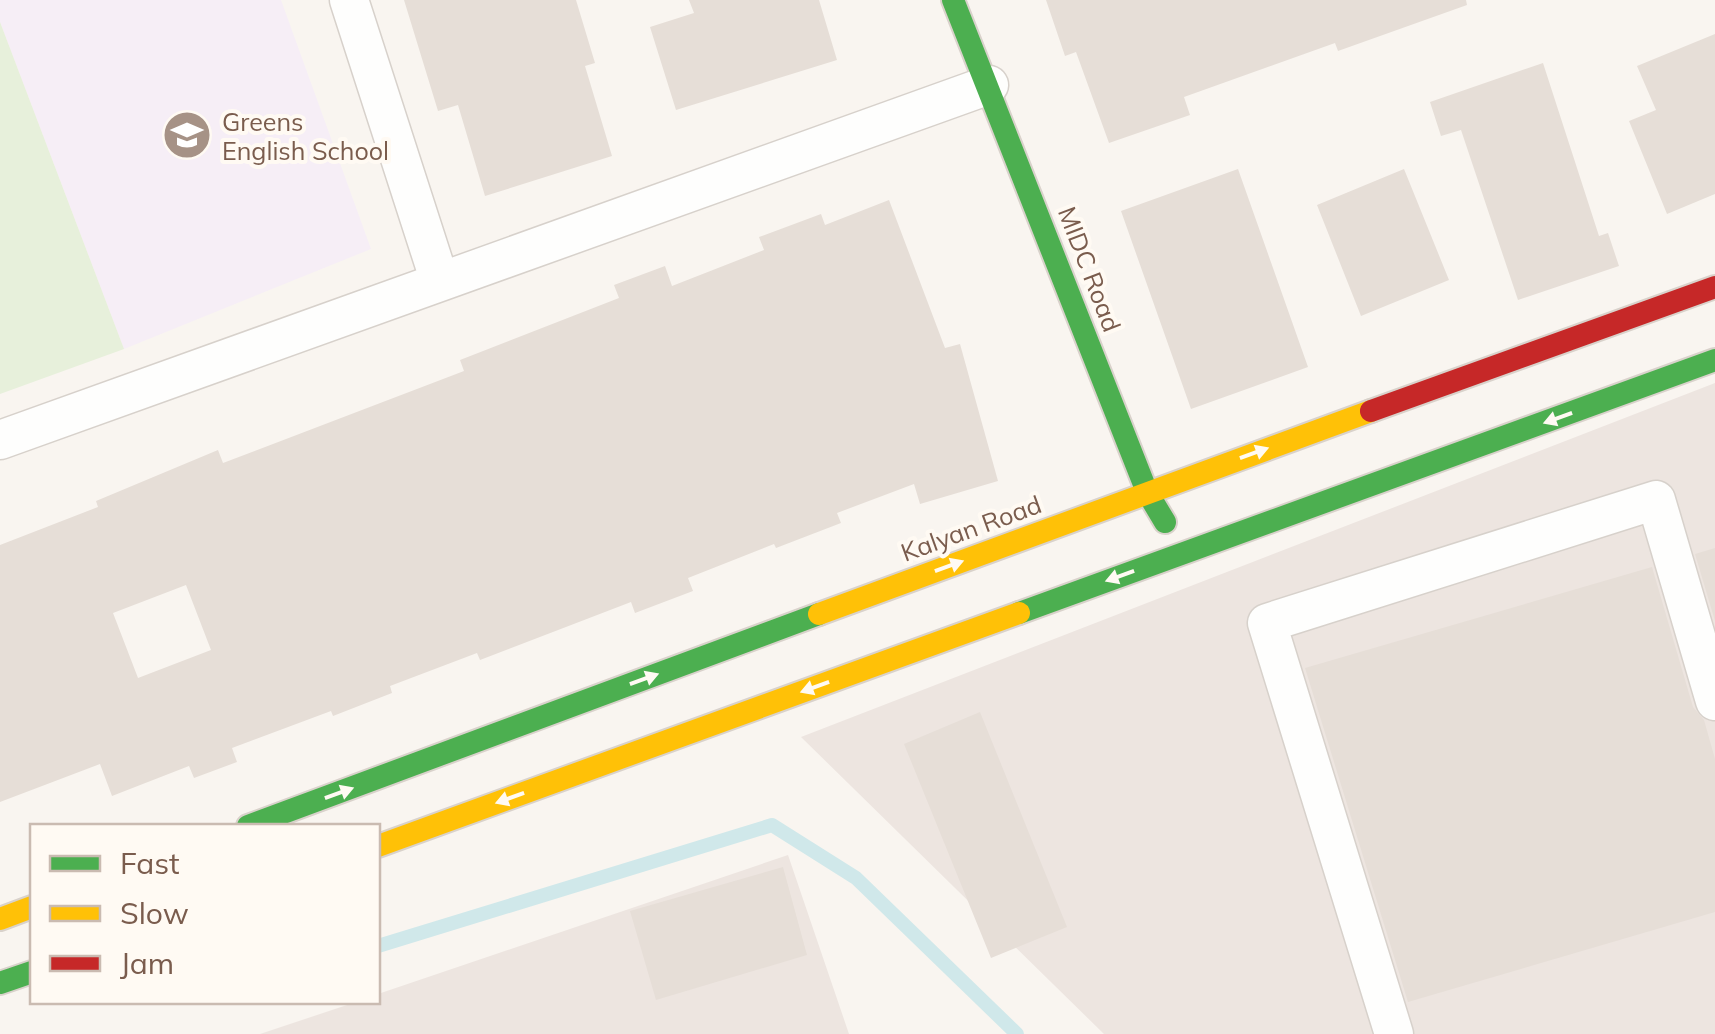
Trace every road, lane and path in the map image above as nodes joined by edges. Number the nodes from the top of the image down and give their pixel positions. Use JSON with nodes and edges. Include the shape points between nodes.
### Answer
{"nodes":[{"id":1,"x":348,"y":0,"type":"edge"},
{"id":2,"x":954,"y":0,"type":"edge"},
{"id":3,"x":990,"y":85,"type":"junction"},
{"id":4,"x":440,"y":282,"type":"junction"},
{"id":5,"x":1715,"y":287,"type":"edge"},
{"id":6,"x":1715,"y":360,"type":"edge"},
{"id":7,"x":0,"y":440,"type":"edge"},
{"id":8,"x":1147,"y":492,"type":"junction"},
{"id":9,"x":1184,"y":553,"type":"junction"},
{"id":10,"x":1715,"y":700,"type":"edge"},
{"id":11,"x":253,"y":824,"type":"edge"},
{"id":12,"x":380,"y":845,"type":"edge"},
{"id":13,"x":30,"y":908,"type":"edge"},
{"id":14,"x":0,"y":919,"type":"edge"},
{"id":15,"x":30,"y":973,"type":"edge"},
{"id":16,"x":0,"y":984,"type":"edge"},
{"id":17,"x":1394,"y":1034,"type":"edge"}],
"edges":[{"from":1,"to":4,"type":"street"},
{"from":2,"to":3,"type":"main road","name":"MIDC Road"},
{"from":3,"to":4,"type":"street"},
{"from":3,"to":8,"type":"main road","name":"MIDC Road"},
{"from":4,"to":7,"type":"street"},
{"from":8,"to":5,"type":"main road","name":"Kalyan Road","one_way":true,"via":[[1604,336]]},
{"from":6,"to":9,"type":"main road","one_way":true,"via":[[1619,386]]},
{"from":8,"to":9,"type":"main road","name":"MIDC Road"},
{"from":11,"to":8,"type":"main road","name":"Kalyan Road","one_way":true},
{"from":9,"to":12,"type":"main road","one_way":true},
{"from":10,"to":17,"type":"street","via":[[1656,500],[1267,622]]},
{"from":13,"to":14,"type":"main road"},
{"from":15,"to":16,"type":"main road"}]}
